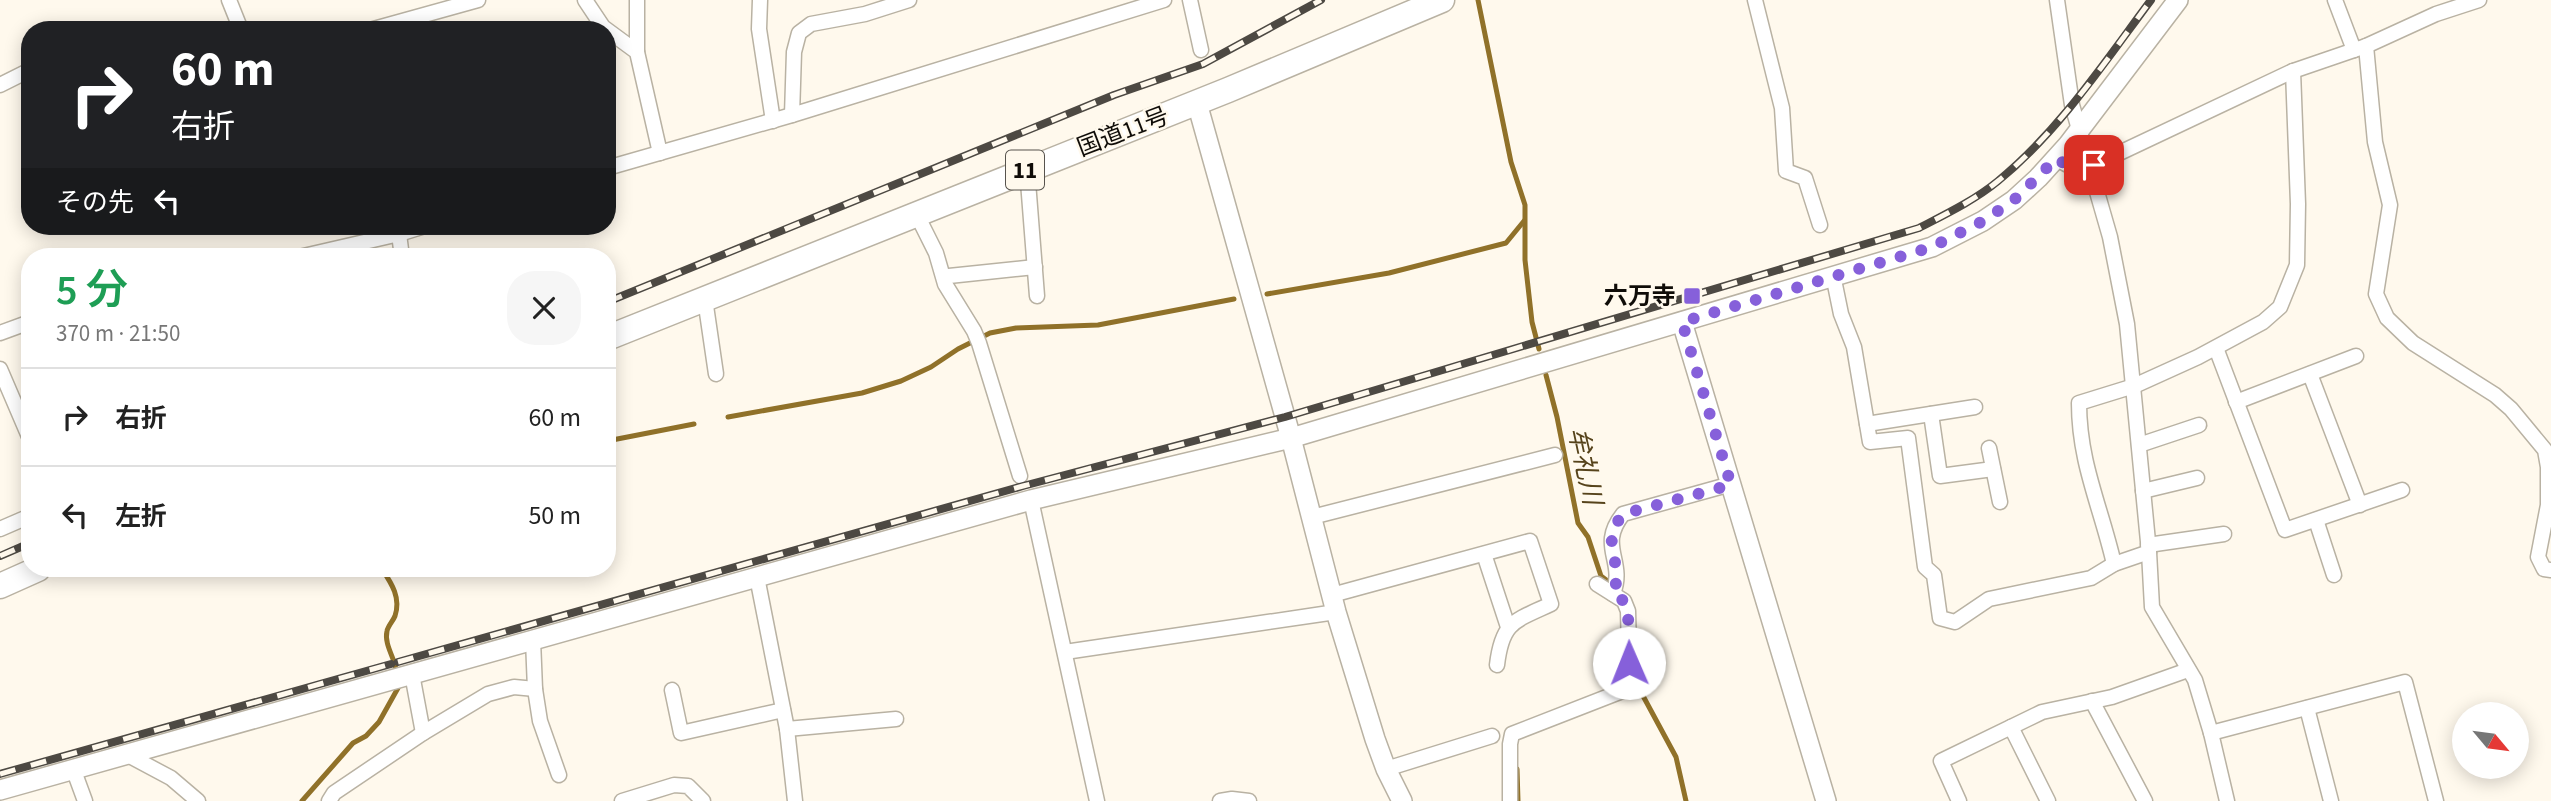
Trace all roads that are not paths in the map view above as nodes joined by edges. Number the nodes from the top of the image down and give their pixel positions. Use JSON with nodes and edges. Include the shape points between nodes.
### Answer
{"nodes":[{"id":1,"x":229,"y":0,"type":"edge"},
{"id":2,"x":585,"y":0,"type":"edge"},
{"id":3,"x":637,"y":0,"type":"edge"},
{"id":4,"x":760,"y":0,"type":"edge"},
{"id":5,"x":909,"y":0,"type":"edge"},
{"id":6,"x":1164,"y":0,"type":"edge"},
{"id":7,"x":1190,"y":0,"type":"edge"},
{"id":8,"x":1442,"y":0,"type":"edge"},
{"id":9,"x":1755,"y":0,"type":"edge"},
{"id":10,"x":2057,"y":0,"type":"edge"},
{"id":11,"x":2178,"y":0,"type":"edge"},
{"id":12,"x":2335,"y":0,"type":"edge"},
{"id":13,"x":2479,"y":0,"type":"edge"},
{"id":14,"x":470,"y":1,"type":"edge"},
{"id":15,"x":237,"y":21,"type":"edge"},
{"id":16,"x":408,"y":21,"type":"edge"},
{"id":17,"x":600,"y":21,"type":"edge"},
{"id":18,"x":616,"y":36,"type":"edge"},
{"id":19,"x":2360,"y":48,"type":"junction"},
{"id":20,"x":1202,"y":50,"type":"dead end"},
{"id":21,"x":637,"y":52,"type":"junction"},
{"id":22,"x":2293,"y":71,"type":"junction"},
{"id":23,"x":21,"y":74,"type":"edge"},
{"id":24,"x":0,"y":85,"type":"edge"},
{"id":25,"x":1197,"y":103,"type":"junction"},
{"id":26,"x":792,"y":115,"type":"junction"},
{"id":27,"x":773,"y":121,"type":"junction"},
{"id":28,"x":2079,"y":131,"type":"junction"},
{"id":29,"x":660,"y":153,"type":"junction"},
{"id":30,"x":2057,"y":158,"type":"junction"},
{"id":31,"x":616,"y":165,"type":"edge"},
{"id":32,"x":2090,"y":166,"type":"junction"},
{"id":33,"x":1027,"y":169,"type":"junction"},
{"id":34,"x":916,"y":213,"type":"junction"},
{"id":35,"x":1820,"y":225,"type":"dead end"},
{"id":36,"x":395,"y":235,"type":"edge"},
{"id":37,"x":338,"y":248,"type":"edge"},
{"id":38,"x":1035,"y":267,"type":"junction"},
{"id":39,"x":1833,"y":275,"type":"junction"},
{"id":40,"x":950,"y":276,"type":"dead end"},
{"id":41,"x":1037,"y":296,"type":"dead end"},
{"id":42,"x":705,"y":299,"type":"junction"},
{"id":43,"x":1682,"y":322,"type":"junction"},
{"id":44,"x":21,"y":326,"type":"edge"},
{"id":45,"x":0,"y":334,"type":"edge"},
{"id":46,"x":616,"y":334,"type":"edge"},
{"id":47,"x":2216,"y":348,"type":"junction"},
{"id":48,"x":2356,"y":356,"type":"dead end"},
{"id":49,"x":0,"y":369,"type":"edge"},
{"id":50,"x":716,"y":374,"type":"dead end"},
{"id":51,"x":2309,"y":374,"type":"junction"},
{"id":52,"x":2134,"y":386,"type":"junction"},
{"id":53,"x":2236,"y":402,"type":"junction"},
{"id":54,"x":1975,"y":407,"type":"dead end"},
{"id":55,"x":1931,"y":414,"type":"junction"},
{"id":56,"x":21,"y":418,"type":"edge"},
{"id":57,"x":1867,"y":424,"type":"junction"},
{"id":58,"x":2199,"y":425,"type":"dead end"},
{"id":59,"x":1291,"y":438,"type":"junction"},
{"id":60,"x":2139,"y":445,"type":"junction"},
{"id":61,"x":1989,"y":448,"type":"dead end"},
{"id":62,"x":1555,"y":455,"type":"dead end"},
{"id":63,"x":1993,"y":469,"type":"junction"},
{"id":64,"x":1020,"y":476,"type":"dead end"},
{"id":65,"x":2197,"y":478,"type":"dead end"},
{"id":66,"x":1731,"y":485,"type":"junction"},
{"id":67,"x":2402,"y":490,"type":"dead end"},
{"id":68,"x":2143,"y":491,"type":"junction"},
{"id":69,"x":1031,"y":500,"type":"junction"},
{"id":70,"x":2000,"y":502,"type":"dead end"},
{"id":71,"x":2549,"y":504,"type":"edge"},
{"id":72,"x":2360,"y":505,"type":"junction"},
{"id":73,"x":1312,"y":517,"type":"junction"},
{"id":74,"x":21,"y":520,"type":"edge"},
{"id":75,"x":2316,"y":520,"type":"junction"},
{"id":76,"x":0,"y":528,"type":"edge"},
{"id":77,"x":2224,"y":534,"type":"dead end"},
{"id":78,"x":2148,"y":548,"type":"junction"},
{"id":79,"x":1484,"y":554,"type":"junction"},
{"id":80,"x":2114,"y":564,"type":"junction"},
{"id":81,"x":2551,"y":570,"type":"edge"},
{"id":82,"x":2334,"y":575,"type":"dead end"},
{"id":83,"x":21,"y":577,"type":"edge"},
{"id":84,"x":757,"y":577,"type":"junction"},
{"id":85,"x":1597,"y":584,"type":"dead end"},
{"id":86,"x":0,"y":586,"type":"edge"},
{"id":87,"x":1613,"y":594,"type":"junction"},
{"id":88,"x":1334,"y":604,"type":"junction"},
{"id":89,"x":1507,"y":627,"type":"junction"},
{"id":90,"x":533,"y":640,"type":"junction"},
{"id":91,"x":1065,"y":652,"type":"junction"},
{"id":92,"x":1497,"y":665,"type":"dead end"},
{"id":93,"x":2188,"y":670,"type":"junction"},
{"id":94,"x":412,"y":674,"type":"junction"},
{"id":95,"x":535,"y":690,"type":"junction"},
{"id":96,"x":672,"y":690,"type":"dead end"},
{"id":97,"x":2092,"y":701,"type":"junction"},
{"id":98,"x":2307,"y":708,"type":"junction"},
{"id":99,"x":783,"y":710,"type":"junction"},
{"id":100,"x":896,"y":719,"type":"dead end"},
{"id":101,"x":2011,"y":727,"type":"junction"},
{"id":102,"x":787,"y":729,"type":"junction"},
{"id":103,"x":423,"y":733,"type":"junction"},
{"id":104,"x":2211,"y":733,"type":"junction"},
{"id":105,"x":1492,"y":736,"type":"dead end"},
{"id":106,"x":126,"y":754,"type":"junction"},
{"id":107,"x":1386,"y":769,"type":"junction"},
{"id":108,"x":74,"y":771,"type":"junction"},
{"id":109,"x":559,"y":775,"type":"dead end"},
{"id":110,"x":0,"y":790,"type":"edge"},
{"id":111,"x":85,"y":801,"type":"edge"},
{"id":112,"x":198,"y":801,"type":"edge"},
{"id":113,"x":330,"y":801,"type":"edge"},
{"id":114,"x":622,"y":801,"type":"edge"},
{"id":115,"x":704,"y":801,"type":"edge"},
{"id":116,"x":795,"y":801,"type":"edge"},
{"id":117,"x":1097,"y":801,"type":"edge"},
{"id":118,"x":1220,"y":801,"type":"edge"},
{"id":119,"x":1250,"y":801,"type":"edge"},
{"id":120,"x":1402,"y":801,"type":"edge"},
{"id":121,"x":1510,"y":801,"type":"edge"},
{"id":122,"x":1826,"y":801,"type":"edge"},
{"id":123,"x":1959,"y":801,"type":"edge"},
{"id":124,"x":2048,"y":801,"type":"edge"},
{"id":125,"x":2145,"y":801,"type":"edge"},
{"id":126,"x":2227,"y":801,"type":"edge"},
{"id":127,"x":2331,"y":801,"type":"edge"},
{"id":128,"x":2436,"y":801,"type":"edge"}],
"edges":[{"from":1,"to":15,"type":"street"},
{"from":2,"to":17,"type":"street"},
{"from":3,"to":21,"type":"street"},
{"from":4,"to":27,"type":"street","via":[[759,29]]},
{"from":5,"to":26,"type":"street","via":[[811,24],[799,33]]},
{"from":6,"to":26,"type":"street"},
{"from":7,"to":20,"type":"street"},
{"from":8,"to":25,"type":"highway","name":"国道11号","number":"11"},
{"from":9,"to":35,"type":"street","via":[[1782,108],[1786,171],[1805,178]]},
{"from":10,"to":28,"type":"street","via":[[2071,105]]},
{"from":11,"to":28,"type":"street"},
{"from":12,"to":19,"type":"street"},
{"from":13,"to":19,"type":"street"},
{"from":14,"to":16,"type":"street"},
{"from":18,"to":21,"type":"street"},
{"from":19,"to":22,"type":"street"},
{"from":19,"to":71,"type":"street","via":[[2390,205],[2376,293],[2380,305],[2413,343],[2495,394],[2511,409],[2545,450]]},
{"from":21,"to":29,"type":"street"},
{"from":22,"to":32,"type":"street"},
{"from":22,"to":47,"type":"street","via":[[2297,265],[2280,307]]},
{"from":23,"to":24,"type":"street"},
{"from":25,"to":33,"type":"highway","name":"国道11号","number":"11"},
{"from":25,"to":59,"type":"street"},
{"from":26,"to":27,"type":"street"},
{"from":27,"to":29,"type":"street"},
{"from":28,"to":30,"type":"street"},
{"from":28,"to":32,"type":"street"},
{"from":29,"to":31,"type":"street"},
{"from":30,"to":32,"type":"street","via":[[2077,169]]},
{"from":30,"to":39,"type":"street","via":[[2014,200],[1983,221],[1932,247]]},
{"from":32,"to":52,"type":"street","via":[[2110,237]]},
{"from":33,"to":34,"type":"highway","name":"国道11号","number":"11"},
{"from":33,"to":38,"type":"street"},
{"from":34,"to":42,"type":"highway","name":"国道11号","number":"11"},
{"from":34,"to":64,"type":"street","via":[[945,284],[977,337]]},
{"from":36,"to":37,"type":"street"},
{"from":38,"to":40,"type":"street"},
{"from":38,"to":41,"type":"street"},
{"from":39,"to":43,"type":"street"},
{"from":39,"to":57,"type":"street","via":[[1854,347]]},
{"from":42,"to":46,"type":"highway","name":"国道11号","number":"11"},
{"from":42,"to":50,"type":"street"},
{"from":43,"to":59,"type":"street"},
{"from":43,"to":66,"type":"street"},
{"from":44,"to":45,"type":"street"},
{"from":47,"to":52,"type":"street"},
{"from":47,"to":53,"type":"street"},
{"from":48,"to":51,"type":"street"},
{"from":49,"to":56,"type":"street"},
{"from":51,"to":53,"type":"street"},
{"from":51,"to":72,"type":"street"},
{"from":52,"to":60,"type":"street"},
{"from":52,"to":80,"type":"street","via":[[2079,402],[2079,430],[2090,487]]},
{"from":53,"to":75,"type":"street","via":[[2286,530]]},
{"from":54,"to":55,"type":"street"},
{"from":55,"to":57,"type":"street"},
{"from":55,"to":63,"type":"street","via":[[1940,476]]},
{"from":57,"to":80,"type":"street","via":[[1870,442],[1908,438],[1925,567],[1934,575],[1940,618],[1955,622],[1989,599],[2091,578]]},
{"from":58,"to":60,"type":"street"},
{"from":59,"to":69,"type":"street"},
{"from":59,"to":73,"type":"street"},
{"from":60,"to":68,"type":"street"},
{"from":61,"to":63,"type":"street"},
{"from":62,"to":73,"type":"street"},
{"from":63,"to":70,"type":"street"},
{"from":65,"to":68,"type":"street"},
{"from":66,"to":87,"type":"street","via":[[1623,514],[1610,539],[1618,582]]},
{"from":66,"to":122,"type":"street"},
{"from":67,"to":72,"type":"street"},
{"from":68,"to":78,"type":"street"},
{"from":69,"to":84,"type":"street"},
{"from":69,"to":91,"type":"street"},
{"from":71,"to":81,"type":"street","via":[[2538,557],[2544,569]]},
{"from":72,"to":75,"type":"street"},
{"from":73,"to":88,"type":"street"},
{"from":74,"to":76,"type":"street"},
{"from":75,"to":82,"type":"street"},
{"from":77,"to":78,"type":"street"},
{"from":78,"to":80,"type":"street"},
{"from":78,"to":93,"type":"street","via":[[2152,607]]},
{"from":79,"to":88,"type":"street"},
{"from":79,"to":89,"type":"street"},
{"from":79,"to":89,"type":"street","via":[[1530,541],[1551,604]]},
{"from":83,"to":86,"type":"highway"},
{"from":84,"to":90,"type":"street"},
{"from":84,"to":99,"type":"street"},
{"from":85,"to":87,"type":"street"},
{"from":87,"to":121,"type":"street","via":[[1624,601],[1628,611],[1630,688],[1513,734]]},
{"from":88,"to":91,"type":"street"},
{"from":88,"to":107,"type":"street"},
{"from":89,"to":92,"type":"street"},
{"from":90,"to":94,"type":"street"},
{"from":90,"to":95,"type":"street"},
{"from":91,"to":117,"type":"street"},
{"from":93,"to":97,"type":"street"},
{"from":93,"to":104,"type":"street"},
{"from":94,"to":103,"type":"street"},
{"from":94,"to":106,"type":"street"},
{"from":95,"to":103,"type":"street","via":[[514,687],[488,694]]},
{"from":95,"to":109,"type":"street","via":[[540,721]]},
{"from":96,"to":99,"type":"street","via":[[681,733]]},
{"from":97,"to":101,"type":"street","via":[[2042,712]]},
{"from":97,"to":125,"type":"street"},
{"from":98,"to":104,"type":"street"},
{"from":98,"to":127,"type":"street"},
{"from":98,"to":128,"type":"street","via":[[2404,682]]},
{"from":99,"to":102,"type":"street"},
{"from":100,"to":102,"type":"street"},
{"from":101,"to":123,"type":"street","via":[[1941,761]]},
{"from":101,"to":124,"type":"street"},
{"from":102,"to":116,"type":"street"},
{"from":103,"to":113,"type":"street","via":[[334,793]]},
{"from":104,"to":126,"type":"street"},
{"from":105,"to":107,"type":"street"},
{"from":106,"to":108,"type":"street"},
{"from":106,"to":112,"type":"street","via":[[171,778]]},
{"from":107,"to":120,"type":"street"},
{"from":108,"to":110,"type":"street"},
{"from":108,"to":111,"type":"street"},
{"from":114,"to":115,"type":"street","via":[[674,785],[688,786]]},
{"from":118,"to":119,"type":"street"}]}
